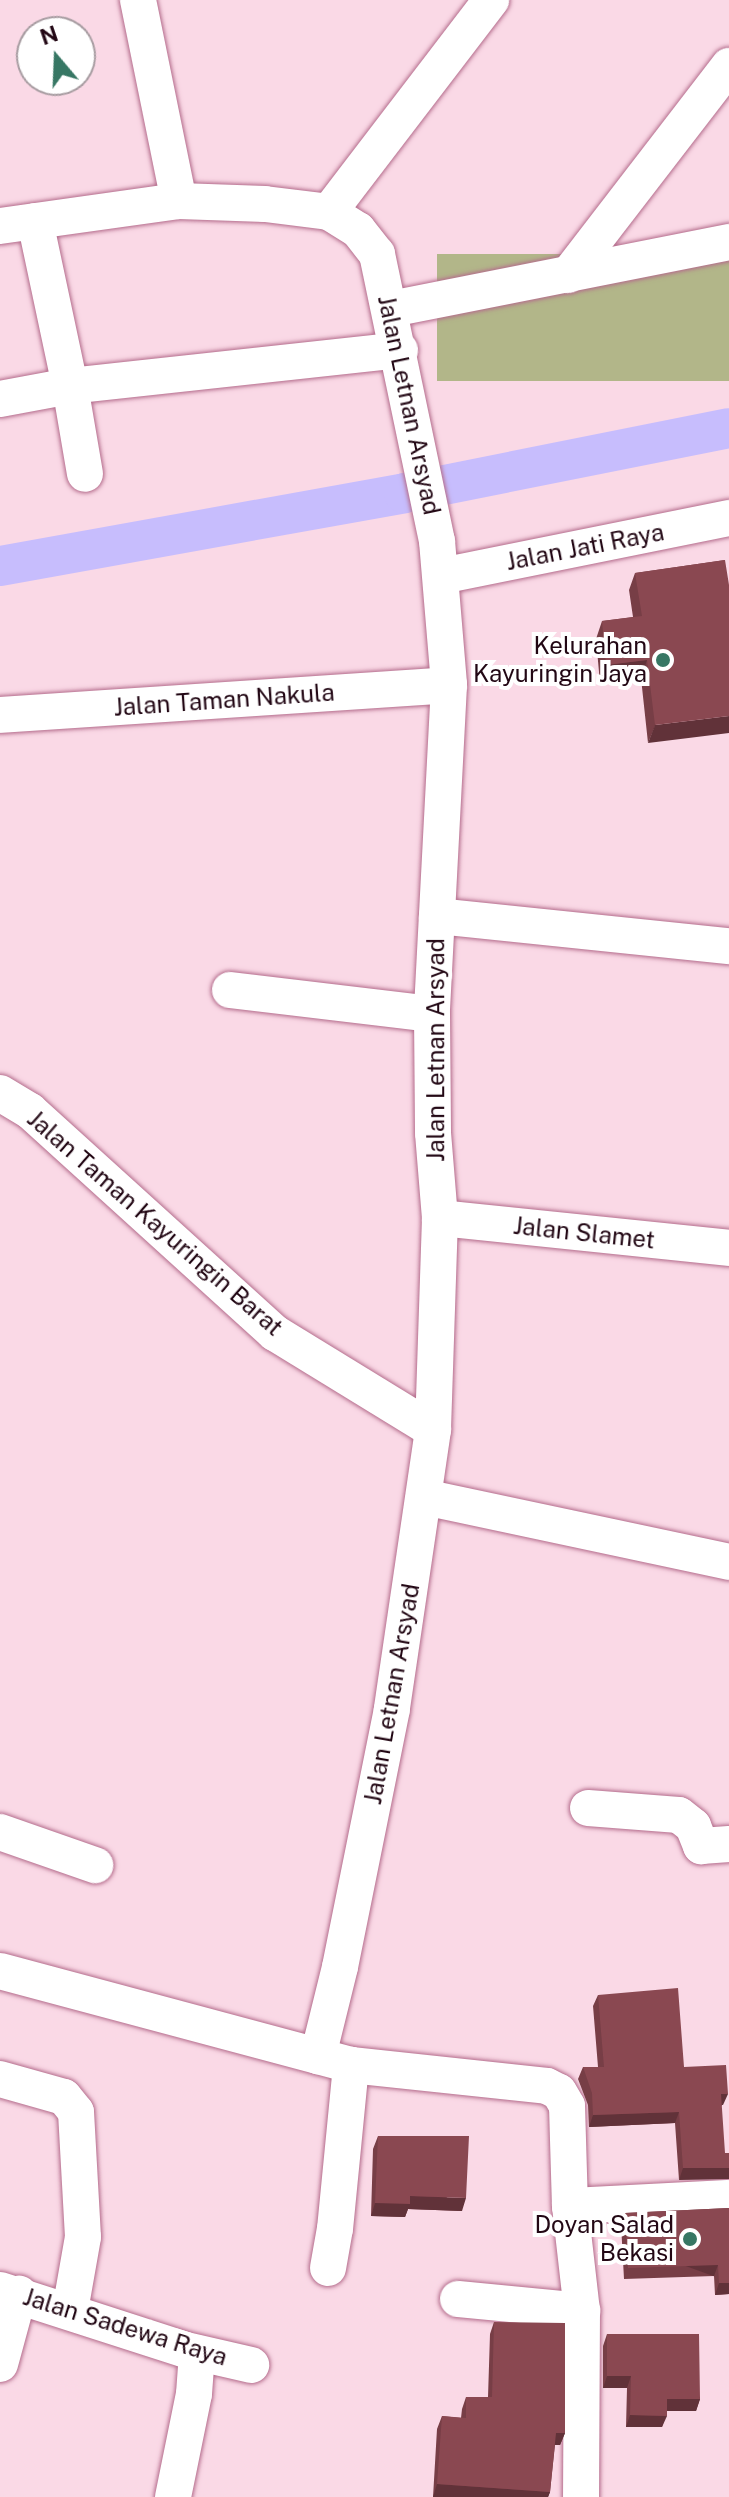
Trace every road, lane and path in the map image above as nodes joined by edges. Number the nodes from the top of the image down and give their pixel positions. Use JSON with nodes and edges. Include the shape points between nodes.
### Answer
{"nodes":[{"id":1,"x":138,"y":0,"type":"edge"},
{"id":2,"x":491,"y":0,"type":"edge"},
{"id":3,"x":729,"y":66,"type":"edge"},
{"id":4,"x":179,"y":201,"type":"junction"},
{"id":5,"x":329,"y":212,"type":"junction"},
{"id":6,"x":17,"y":223,"type":"edge"},
{"id":7,"x":729,"y":242,"type":"edge"},
{"id":8,"x":568,"y":275,"type":"junction"},
{"id":9,"x":391,"y":309,"type":"junction"},
{"id":10,"x":400,"y":350,"type":"junction"},
{"id":11,"x":70,"y":386,"type":"junction"},
{"id":12,"x":0,"y":399,"type":"edge"},
{"id":13,"x":85,"y":474,"type":"dead end"},
{"id":14,"x":729,"y":518,"type":"edge"},
{"id":15,"x":439,"y":558,"type":"junction"},
{"id":16,"x":449,"y":685,"type":"junction"},
{"id":17,"x":0,"y":715,"type":"edge"},
{"id":18,"x":437,"y":916,"type":"junction"},
{"id":19,"x":729,"y":946,"type":"edge"},
{"id":20,"x":230,"y":990,"type":"dead end"},
{"id":21,"x":432,"y":1014,"type":"junction"},
{"id":22,"x":0,"y":1093,"type":"edge"},
{"id":23,"x":440,"y":1218,"type":"junction"},
{"id":24,"x":729,"y":1248,"type":"edge"},
{"id":25,"x":433,"y":1430,"type":"junction"},
{"id":26,"x":424,"y":1497,"type":"junction"},
{"id":27,"x":729,"y":1562,"type":"edge"},
{"id":28,"x":588,"y":1808,"type":"dead end"},
{"id":29,"x":0,"y":1832,"type":"edge"},
{"id":30,"x":729,"y":1844,"type":"edge"},
{"id":31,"x":95,"y":1865,"type":"dead end"},
{"id":32,"x":0,"y":1971,"type":"edge"},
{"id":33,"x":334,"y":2061,"type":"junction"},
{"id":34,"x":0,"y":2079,"type":"edge"},
{"id":35,"x":729,"y":2198,"type":"edge"},
{"id":36,"x":570,"y":2206,"type":"junction"},
{"id":37,"x":328,"y":2268,"type":"dead end"},
{"id":38,"x":9,"y":2292,"type":"edge"},
{"id":39,"x":458,"y":2299,"type":"dead end"},
{"id":40,"x":70,"y":2311,"type":"junction"},
{"id":41,"x":582,"y":2311,"type":"junction"},
{"id":42,"x":197,"y":2353,"type":"junction"},
{"id":43,"x":0,"y":2364,"type":"edge"},
{"id":44,"x":251,"y":2365,"type":"dead end"},
{"id":45,"x":173,"y":2497,"type":"edge"},
{"id":46,"x":581,"y":2497,"type":"edge"}],
"edges":[{"from":1,"to":4,"type":"street"},
{"from":2,"to":5,"type":"street"},
{"from":3,"to":8,"type":"street"},
{"from":4,"to":5,"type":"street","name":"Jalan Letnan Arsyad"},
{"from":4,"to":6,"type":"street","name":"Jalan Letnan Arsyad"},
{"from":5,"to":9,"type":"street","name":"Jalan Letnan Arsyad","via":[[358,230],[377,254]]},
{"from":6,"to":11,"type":"street"},
{"from":7,"to":8,"type":"street"},
{"from":8,"to":9,"type":"street"},
{"from":9,"to":10,"type":"street","name":"Jalan Letnan Arsyad"},
{"from":10,"to":11,"type":"street"},
{"from":10,"to":15,"type":"street","name":"Jalan Letnan Arsyad"},
{"from":11,"to":12,"type":"street"},
{"from":11,"to":13,"type":"street"},
{"from":14,"to":15,"type":"street","name":"Jalan Jati Raya"},
{"from":15,"to":16,"type":"street","name":"Jalan Letnan Arsyad"},
{"from":16,"to":17,"type":"street","name":"Jalan Taman Nakula"},
{"from":16,"to":18,"type":"street","name":"Jalan Letnan Arsyad"},
{"from":18,"to":19,"type":"street"},
{"from":18,"to":21,"type":"street","name":"Jalan Letnan Arsyad"},
{"from":20,"to":21,"type":"street"},
{"from":21,"to":23,"type":"street","name":"Jalan Letnan Arsyad"},
{"from":22,"to":25,"type":"street","name":"Jalan Taman Kayuringin Barat","via":[[30,1111],[275,1333]]},
{"from":23,"to":24,"type":"street","name":"Jalan Slamet"},
{"from":23,"to":25,"type":"street","name":"Jalan Letnan Arsyad"},
{"from":25,"to":26,"type":"street","name":"Jalan Letnan Arsyad"},
{"from":26,"to":27,"type":"street"},
{"from":26,"to":33,"type":"street","name":"Jalan Letnan Arsyad","via":[[392,1709],[340,1967]]},
{"from":28,"to":30,"type":"street","via":[[679,1815],[693,1826],[701,1846]]},
{"from":29,"to":31,"type":"street"},
{"from":32,"to":33,"type":"street"},
{"from":33,"to":36,"type":"street","via":[[556,2089],[567,2106]]},
{"from":33,"to":37,"type":"street","name":"Jalan Letnan Arsyad","via":[[335,2229]]},
{"from":34,"to":40,"type":"street","via":[[64,2097],[76,2112],[83,2237]]},
{"from":35,"to":36,"type":"street"},
{"from":36,"to":41,"type":"street"},
{"from":38,"to":40,"type":"street","name":"Jalan Sadewa Raya"},
{"from":38,"to":43,"type":"street"},
{"from":39,"to":41,"type":"street"},
{"from":40,"to":42,"type":"street","name":"Jalan Sadewa Raya"},
{"from":41,"to":46,"type":"street"},
{"from":42,"to":44,"type":"street","name":"Jalan Sadewa Raya"},
{"from":42,"to":45,"type":"street"}]}
